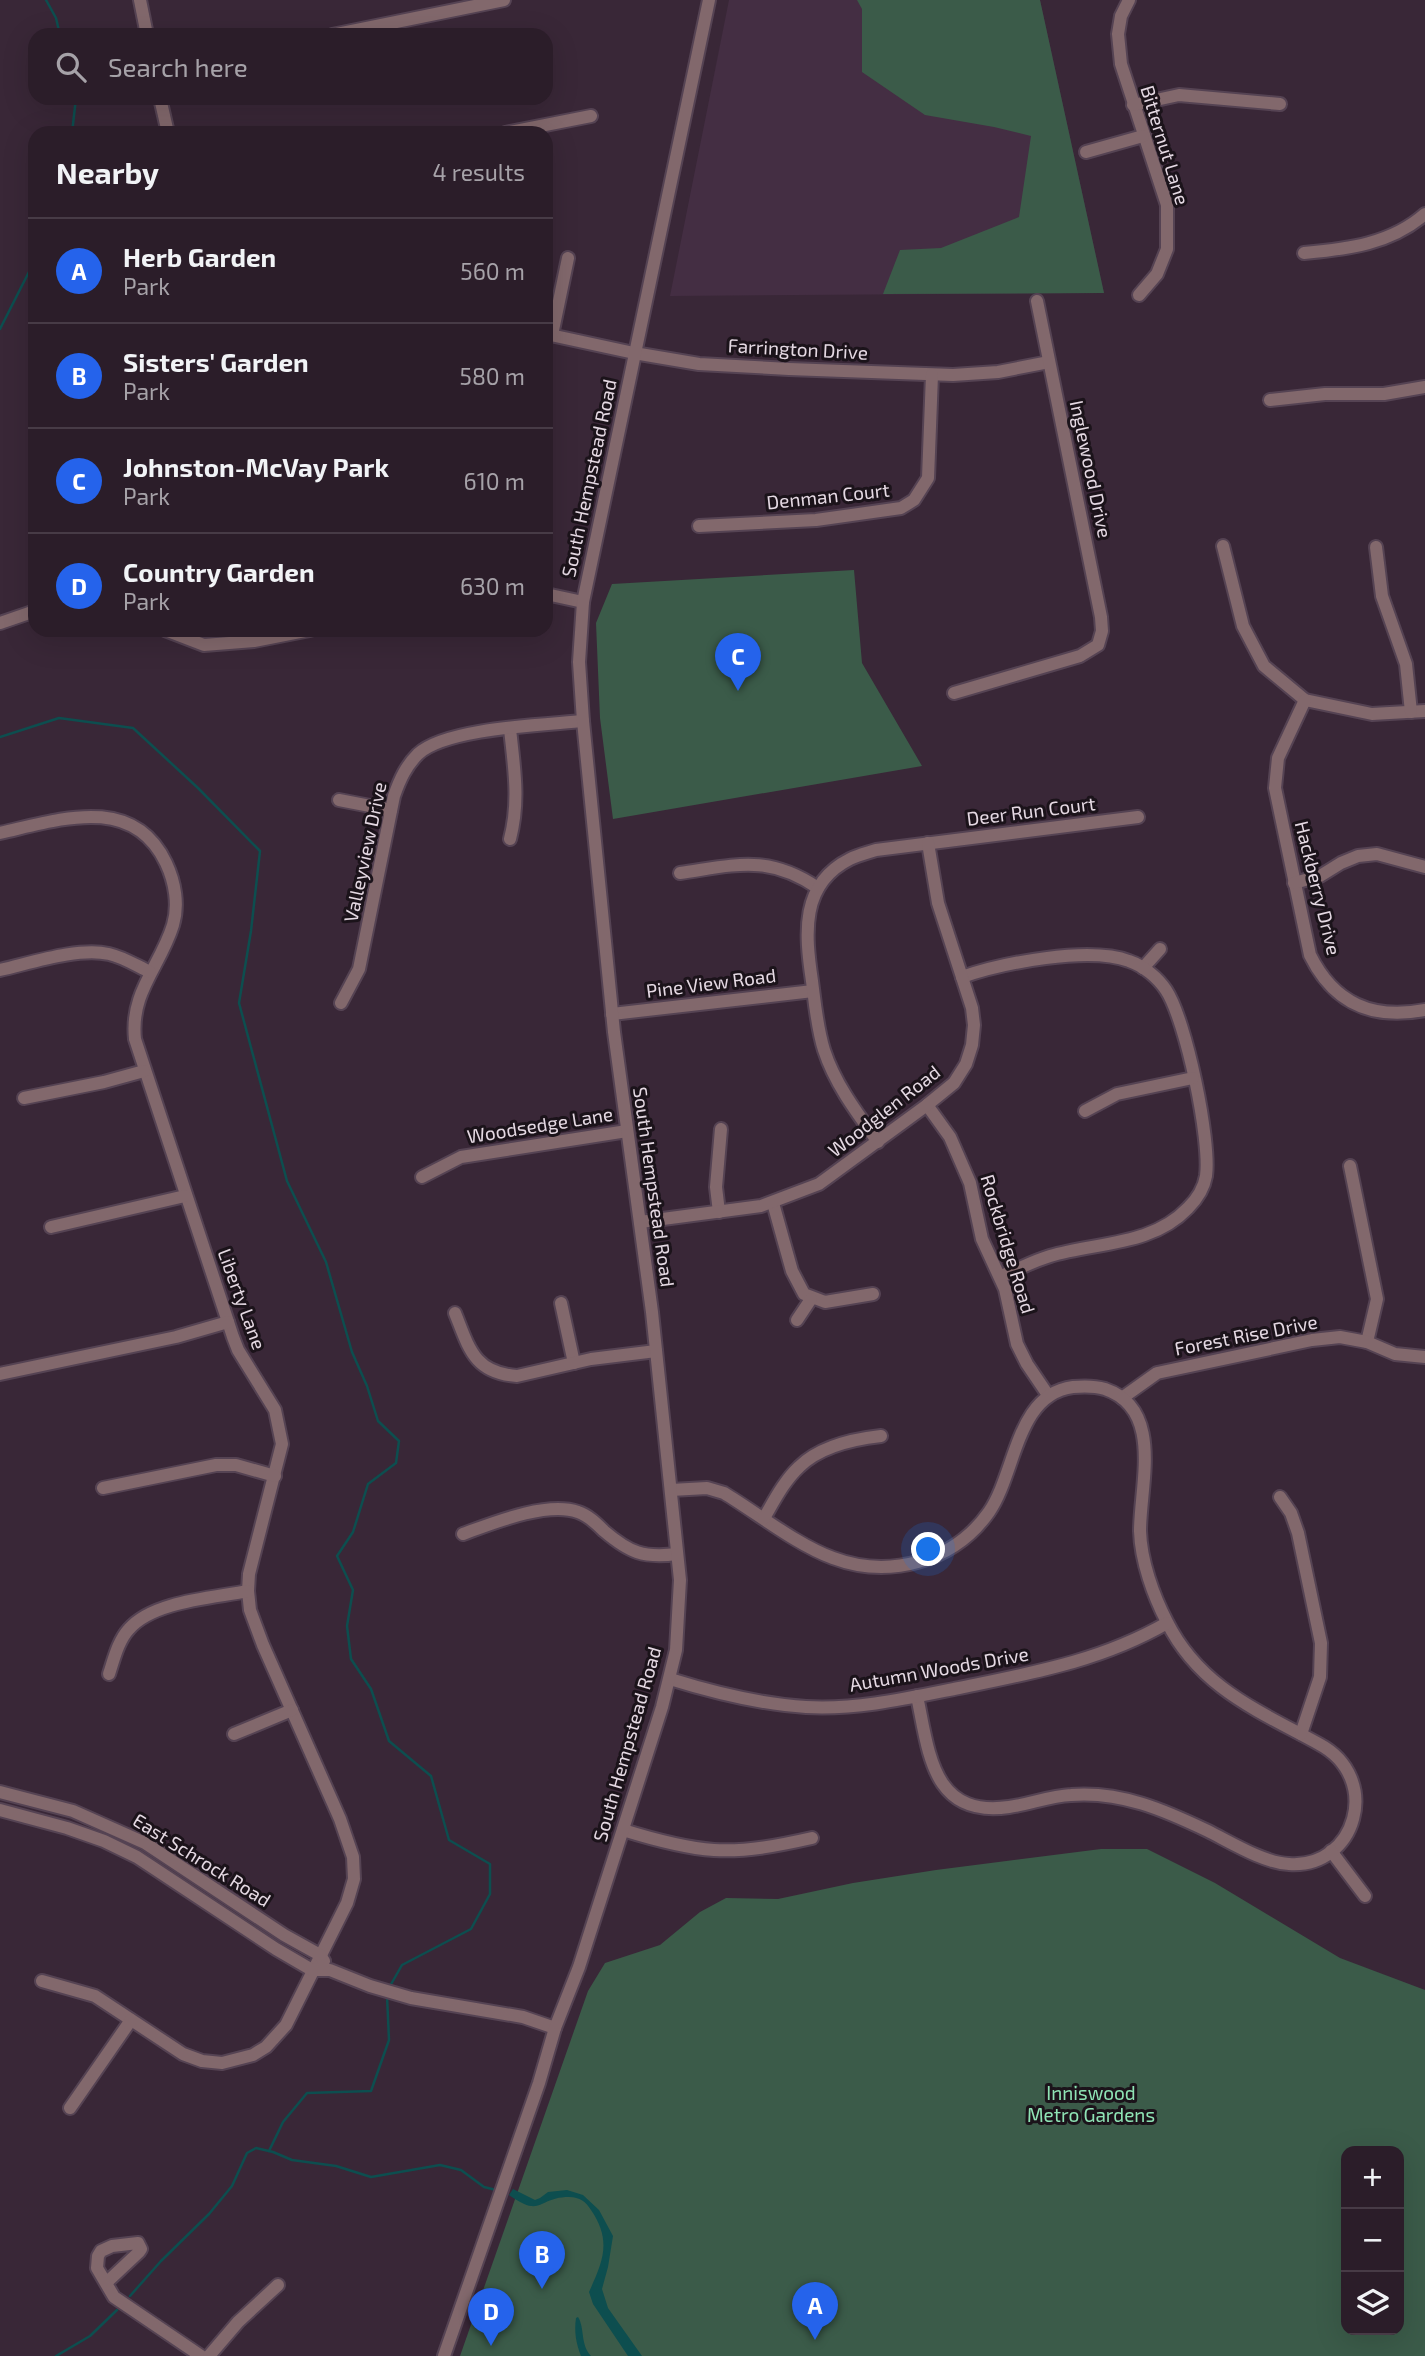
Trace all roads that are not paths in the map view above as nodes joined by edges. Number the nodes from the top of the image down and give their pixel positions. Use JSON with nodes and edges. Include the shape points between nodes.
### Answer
{"nodes":[{"id":1,"x":140,"y":0,"type":"edge"},
{"id":2,"x":504,"y":0,"type":"edge"},
{"id":3,"x":709,"y":0,"type":"edge"},
{"id":4,"x":1129,"y":0,"type":"edge"},
{"id":5,"x":146,"y":28,"type":"edge"},
{"id":6,"x":366,"y":28,"type":"edge"},
{"id":7,"x":1280,"y":104,"type":"dead end"},
{"id":8,"x":162,"y":105,"type":"edge"},
{"id":9,"x":1133,"y":105,"type":"junction"},
{"id":10,"x":591,"y":116,"type":"dead end"},
{"id":11,"x":166,"y":126,"type":"edge"},
{"id":12,"x":540,"y":126,"type":"edge"},
{"id":13,"x":1143,"y":136,"type":"junction"},
{"id":14,"x":1086,"y":152,"type":"dead end"},
{"id":15,"x":1425,"y":214,"type":"edge"},
{"id":16,"x":1304,"y":253,"type":"dead end"},
{"id":17,"x":568,"y":258,"type":"dead end"},
{"id":18,"x":1139,"y":295,"type":"dead end"},
{"id":19,"x":1037,"y":301,"type":"dead end"},
{"id":20,"x":553,"y":318,"type":"edge"},
{"id":21,"x":553,"y":335,"type":"edge"},
{"id":22,"x":634,"y":353,"type":"junction"},
{"id":23,"x":1049,"y":362,"type":"junction"},
{"id":24,"x":932,"y":375,"type":"junction"},
{"id":25,"x":1425,"y":387,"type":"edge"},
{"id":26,"x":1270,"y":400,"type":"dead end"},
{"id":27,"x":698,"y":526,"type":"dead end"},
{"id":28,"x":1223,"y":546,"type":"dead end"},
{"id":29,"x":1376,"y":547,"type":"dead end"},
{"id":30,"x":553,"y":595,"type":"edge"},
{"id":31,"x":583,"y":602,"type":"junction"},
{"id":32,"x":28,"y":613,"type":"edge"},
{"id":33,"x":0,"y":623,"type":"edge"},
{"id":34,"x":183,"y":637,"type":"edge"},
{"id":35,"x":274,"y":637,"type":"edge"},
{"id":36,"x":954,"y":693,"type":"dead end"},
{"id":37,"x":1305,"y":700,"type":"junction"},
{"id":38,"x":1425,"y":711,"type":"edge"},
{"id":39,"x":1410,"y":712,"type":"junction"},
{"id":40,"x":583,"y":721,"type":"junction"},
{"id":41,"x":510,"y":729,"type":"junction"},
{"id":42,"x":339,"y":800,"type":"dead end"},
{"id":43,"x":391,"y":810,"type":"junction"},
{"id":44,"x":1138,"y":817,"type":"dead end"},
{"id":45,"x":0,"y":833,"type":"edge"},
{"id":46,"x":510,"y":839,"type":"dead end"},
{"id":47,"x":928,"y":843,"type":"junction"},
{"id":48,"x":1425,"y":867,"type":"edge"},
{"id":49,"x":680,"y":873,"type":"dead end"},
{"id":50,"x":1294,"y":883,"type":"junction"},
{"id":51,"x":818,"y":888,"type":"junction"},
{"id":52,"x":1160,"y":949,"type":"dead end"},
{"id":53,"x":1143,"y":968,"type":"junction"},
{"id":54,"x":0,"y":970,"type":"edge"},
{"id":55,"x":150,"y":972,"type":"junction"},
{"id":56,"x":962,"y":977,"type":"junction"},
{"id":57,"x":813,"y":991,"type":"junction"},
{"id":58,"x":341,"y":1003,"type":"dead end"},
{"id":59,"x":1425,"y":1010,"type":"edge"},
{"id":60,"x":612,"y":1014,"type":"junction"},
{"id":61,"x":144,"y":1071,"type":"junction"},
{"id":62,"x":1193,"y":1077,"type":"junction"},
{"id":63,"x":24,"y":1098,"type":"dead end"},
{"id":64,"x":927,"y":1105,"type":"junction"},
{"id":65,"x":1085,"y":1111,"type":"dead end"},
{"id":66,"x":721,"y":1129,"type":"dead end"},
{"id":67,"x":627,"y":1131,"type":"junction"},
{"id":68,"x":878,"y":1142,"type":"junction"},
{"id":69,"x":1350,"y":1166,"type":"dead end"},
{"id":70,"x":422,"y":1177,"type":"dead end"},
{"id":71,"x":185,"y":1196,"type":"junction"},
{"id":72,"x":773,"y":1203,"type":"junction"},
{"id":73,"x":719,"y":1212,"type":"junction"},
{"id":74,"x":640,"y":1222,"type":"junction"},
{"id":75,"x":51,"y":1227,"type":"dead end"},
{"id":76,"x":1001,"y":1276,"type":"junction"},
{"id":77,"x":873,"y":1294,"type":"dead end"},
{"id":78,"x":811,"y":1299,"type":"junction"},
{"id":79,"x":561,"y":1303,"type":"dead end"},
{"id":80,"x":455,"y":1313,"type":"dead end"},
{"id":81,"x":797,"y":1320,"type":"dead end"},
{"id":82,"x":228,"y":1322,"type":"junction"},
{"id":83,"x":1367,"y":1342,"type":"junction"},
{"id":84,"x":656,"y":1351,"type":"junction"},
{"id":85,"x":1425,"y":1357,"type":"edge"},
{"id":86,"x":573,"y":1363,"type":"junction"},
{"id":87,"x":0,"y":1374,"type":"edge"},
{"id":88,"x":1048,"y":1395,"type":"junction"},
{"id":89,"x":1122,"y":1398,"type":"junction"},
{"id":90,"x":881,"y":1436,"type":"dead end"},
{"id":91,"x":275,"y":1476,"type":"junction"},
{"id":92,"x":103,"y":1488,"type":"dead end"},
{"id":93,"x":671,"y":1490,"type":"junction"},
{"id":94,"x":1280,"y":1497,"type":"dead end"},
{"id":95,"x":764,"y":1518,"type":"junction"},
{"id":96,"x":463,"y":1534,"type":"dead end"},
{"id":97,"x":677,"y":1554,"type":"junction"},
{"id":98,"x":247,"y":1591,"type":"junction"},
{"id":99,"x":1167,"y":1623,"type":"junction"},
{"id":100,"x":109,"y":1674,"type":"dead end"},
{"id":101,"x":670,"y":1679,"type":"junction"},
{"id":102,"x":917,"y":1696,"type":"junction"},
{"id":103,"x":292,"y":1710,"type":"junction"},
{"id":104,"x":234,"y":1734,"type":"dead end"},
{"id":105,"x":1301,"y":1734,"type":"junction"},
{"id":106,"x":0,"y":1791,"type":"edge"},
{"id":107,"x":0,"y":1810,"type":"edge"},
{"id":108,"x":623,"y":1830,"type":"junction"},
{"id":109,"x":812,"y":1838,"type":"dead end"},
{"id":110,"x":1331,"y":1851,"type":"junction"},
{"id":111,"x":1365,"y":1896,"type":"dead end"},
{"id":112,"x":320,"y":1955,"type":"junction"},
{"id":113,"x":312,"y":1970,"type":"junction"},
{"id":114,"x":330,"y":1970,"type":"junction"},
{"id":115,"x":41,"y":1981,"type":"dead end"},
{"id":116,"x":131,"y":2020,"type":"junction"},
{"id":117,"x":555,"y":2028,"type":"junction"},
{"id":118,"x":70,"y":2108,"type":"dead end"},
{"id":119,"x":106,"y":2283,"type":"dead end"},
{"id":120,"x":278,"y":2285,"type":"dead end"},
{"id":121,"x":201,"y":2356,"type":"edge"},
{"id":122,"x":209,"y":2356,"type":"edge"},
{"id":123,"x":444,"y":2356,"type":"edge"}],
"edges":[{"from":1,"to":5,"type":"street"},
{"from":2,"to":6,"type":"street"},
{"from":3,"to":22,"type":"street","name":"South Hempstead Road"},
{"from":4,"to":9,"type":"street","name":"Bitternut Lane","via":[[1121,16],[1118,43]]},
{"from":7,"to":9,"type":"street","via":[[1179,95]]},
{"from":8,"to":11,"type":"street"},
{"from":9,"to":13,"type":"street","name":"Bitternut Lane"},
{"from":10,"to":12,"type":"street"},
{"from":13,"to":14,"type":"street"},
{"from":13,"to":18,"type":"street","name":"Bitternut Lane","via":[[1167,205],[1167,249],[1157,274]]},
{"from":15,"to":16,"type":"street","via":[[1376,242]]},
{"from":17,"to":20,"type":"street"},
{"from":19,"to":23,"type":"street","name":"Inglewood Drive"},
{"from":21,"to":22,"type":"street","name":"Farrington Drive"},
{"from":22,"to":24,"type":"street","name":"Farrington Drive","via":[[699,364]]},
{"from":22,"to":31,"type":"street","name":"South Hempstead Road"},
{"from":23,"to":24,"type":"street","name":"Farrington Drive","via":[[998,372]]},
{"from":23,"to":36,"type":"street","name":"Inglewood Drive","via":[[1101,617],[1098,645],[1076,657]]},
{"from":24,"to":27,"type":"street","name":"Denman Court","via":[[928,478],[914,500],[901,508],[869,513]]},
{"from":25,"to":26,"type":"street","via":[[1384,394]]},
{"from":28,"to":37,"type":"street","via":[[1242,626],[1265,666]]},
{"from":29,"to":39,"type":"street","via":[[1382,596],[1406,664]]},
{"from":30,"to":31,"type":"street"},
{"from":31,"to":40,"type":"street","name":"South Hempstead Road","via":[[579,662]]},
{"from":32,"to":33,"type":"street"},
{"from":34,"to":35,"type":"street","via":[[204,645]]},
{"from":37,"to":39,"type":"street","via":[[1372,714]]},
{"from":37,"to":50,"type":"street","name":"Hackberry Drive","via":[[1278,758],[1275,788]]},
{"from":38,"to":39,"type":"street"},
{"from":40,"to":41,"type":"street","name":"Valleyview Drive"},
{"from":40,"to":60,"type":"street","name":"South Hempstead Road"},
{"from":41,"to":43,"type":"street","name":"Valleyview Drive","via":[[462,734],[420,752],[403,772]]},
{"from":41,"to":46,"type":"street","via":[[516,793]]},
{"from":42,"to":43,"type":"street"},
{"from":43,"to":58,"type":"street","name":"Valleyview Drive","via":[[359,969]]},
{"from":44,"to":47,"type":"street","name":"Deer Run Court"},
{"from":45,"to":55,"type":"street","name":"Liberty Lane","via":[[97,816],[112,818],[149,838],[167,865],[176,904],[173,927]]},
{"from":47,"to":51,"type":"street","name":"Deer Run Court","via":[[876,850],[850,859]]},
{"from":47,"to":56,"type":"street","name":"Woodglen Road","via":[[938,903]]},
{"from":48,"to":50,"type":"street","via":[[1377,854],[1358,856],[1320,876]]},
{"from":49,"to":51,"type":"street","via":[[759,865],[789,871]]},
{"from":50,"to":59,"type":"street","name":"Hackberry Drive","via":[[1310,956],[1321,976],[1365,1009],[1389,1014]]},
{"from":51,"to":57,"type":"street","via":[[806,926]]},
{"from":52,"to":53,"type":"street"},
{"from":53,"to":56,"type":"street","via":[[1117,958],[1083,955],[1005,965]]},
{"from":53,"to":62,"type":"street","via":[[1167,992],[1181,1023]]},
{"from":54,"to":55,"type":"street","via":[[91,953],[109,954]]},
{"from":55,"to":61,"type":"street","name":"Liberty Lane","via":[[133,1023]]},
{"from":56,"to":64,"type":"street","name":"Woodglen Road","via":[[973,1017],[972,1045],[954,1083]]},
{"from":57,"to":60,"type":"street","name":"Pine View Road"},
{"from":57,"to":68,"type":"street","via":[[824,1049],[839,1085]]},
{"from":60,"to":67,"type":"street","name":"South Hempstead Road"},
{"from":61,"to":63,"type":"street"},
{"from":61,"to":71,"type":"street","name":"Liberty Lane"},
{"from":62,"to":65,"type":"street","via":[[1117,1094]]},
{"from":62,"to":76,"type":"street","via":[[1207,1162],[1198,1197],[1186,1210],[1149,1234],[1049,1256]]},
{"from":64,"to":68,"type":"street","name":"Woodglen Road"},
{"from":64,"to":76,"type":"street","name":"Rockbridge Road","via":[[950,1137],[970,1184],[982,1239]]},
{"from":66,"to":73,"type":"street","via":[[716,1187]]},
{"from":67,"to":70,"type":"street","name":"Woodsedge Lane","via":[[461,1157]]},
{"from":67,"to":74,"type":"street","name":"South Hempstead Road"},
{"from":68,"to":72,"type":"street","name":"Woodglen Road","via":[[819,1184]]},
{"from":69,"to":83,"type":"street","via":[[1377,1299]]},
{"from":71,"to":75,"type":"street"},
{"from":71,"to":82,"type":"street","name":"Liberty Lane"},
{"from":72,"to":73,"type":"street","name":"Woodglen Road"},
{"from":72,"to":78,"type":"street","via":[[796,1280]]},
{"from":73,"to":74,"type":"street","name":"Woodglen Road"},
{"from":74,"to":84,"type":"street","name":"South Hempstead Road"},
{"from":76,"to":88,"type":"street","name":"Rockbridge Road","via":[[1017,1344]]},
{"from":77,"to":78,"type":"street","via":[[825,1303]]},
{"from":78,"to":81,"type":"street"},
{"from":79,"to":86,"type":"street"},
{"from":80,"to":86,"type":"street","via":[[470,1352],[488,1370],[517,1376]]},
{"from":82,"to":87,"type":"street","via":[[176,1338]]},
{"from":82,"to":91,"type":"street","name":"Liberty Lane","via":[[238,1350],[278,1419],[282,1444]]},
{"from":83,"to":85,"type":"street","name":"Forest Rise Drive","via":[[1395,1354]]},
{"from":83,"to":89,"type":"street","name":"Forest Rise Drive","via":[[1340,1337],[1312,1340],[1180,1367],[1147,1378]]},
{"from":84,"to":86,"type":"street"},
{"from":84,"to":93,"type":"street","name":"South Hempstead Road"},
{"from":88,"to":89,"type":"street","via":[[1086,1386]]},
{"from":88,"to":95,"type":"street","via":[[1027,1420],[990,1510],[972,1532],[920,1563],[891,1568],[841,1561]]},
{"from":89,"to":99,"type":"street","via":[[1140,1422],[1146,1443],[1140,1534],[1147,1574]]},
{"from":90,"to":95,"type":"street","via":[[817,1453],[799,1467]]},
{"from":91,"to":92,"type":"street","via":[[236,1465],[216,1465]]},
{"from":91,"to":98,"type":"street","name":"Liberty Lane"},
{"from":93,"to":95,"type":"street","via":[[708,1488]]},
{"from":93,"to":97,"type":"street","name":"South Hempstead Road"},
{"from":94,"to":105,"type":"street","via":[[1298,1533],[1321,1643],[1320,1677]]},
{"from":96,"to":97,"type":"street","via":[[531,1512],[559,1510],[578,1512],[596,1522],[635,1553]]},
{"from":97,"to":101,"type":"street","name":"South Hempstead Road","via":[[680,1580]]},
{"from":98,"to":100,"type":"street","via":[[163,1608],[140,1619],[123,1637]]},
{"from":98,"to":103,"type":"street","name":"Liberty Lane","via":[[250,1611]]},
{"from":99,"to":102,"type":"street","name":"Autumn Woods Drive","via":[[1079,1662]]},
{"from":99,"to":105,"type":"street","via":[[1210,1679],[1259,1713]]},
{"from":101,"to":102,"type":"street","name":"Autumn Woods Drive","via":[[765,1704],[855,1706]]},
{"from":101,"to":108,"type":"street","name":"South Hempstead Road"},
{"from":102,"to":110,"type":"street","via":[[939,1782],[956,1799],[981,1809],[1070,1795],[1110,1796],[1142,1802],[1252,1853],[1287,1864],[1311,1862]]},
{"from":103,"to":104,"type":"street"},
{"from":103,"to":112,"type":"street","name":"Liberty Lane","via":[[353,1857],[354,1879],[347,1903]]},
{"from":105,"to":110,"type":"street","via":[[1332,1751],[1354,1785],[1349,1832]]},
{"from":106,"to":112,"type":"street","name":"East Schrock Road","via":[[73,1811],[145,1843]]},
{"from":107,"to":113,"type":"street","name":"East Schrock Road","via":[[67,1828],[137,1857]]},
{"from":108,"to":109,"type":"street","via":[[715,1850]]},
{"from":108,"to":117,"type":"street","name":"South Hempstead Road"},
{"from":110,"to":111,"type":"street"},
{"from":112,"to":113,"type":"street","name":"Liberty Lane"},
{"from":112,"to":114,"type":"street","name":"East Schrock Road"},
{"from":113,"to":114,"type":"street"},
{"from":113,"to":116,"type":"street","name":"Liberty Lane","via":[[277,2037],[240,2060],[202,2061]]},
{"from":114,"to":117,"type":"street","via":[[411,1998],[523,2017]]},
{"from":115,"to":116,"type":"street","name":"Liberty Lane","via":[[95,1996]]},
{"from":116,"to":118,"type":"street"},
{"from":117,"to":123,"type":"street","name":"South Hempstead Road"},
{"from":119,"to":121,"type":"street","via":[[114,2297]]},
{"from":120,"to":122,"type":"street"}]}
